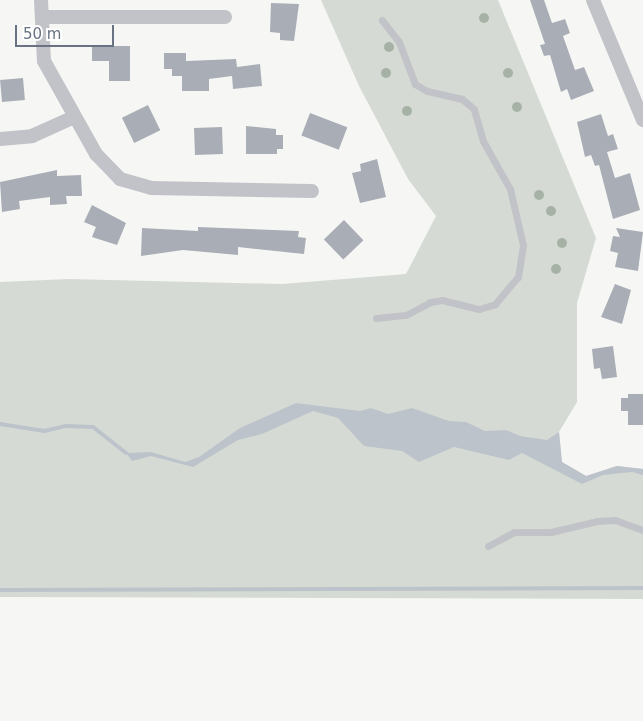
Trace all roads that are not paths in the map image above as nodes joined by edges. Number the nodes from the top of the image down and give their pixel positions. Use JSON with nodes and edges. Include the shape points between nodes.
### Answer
{"nodes":[{"id":1,"x":41,"y":0,"type":"edge"},
{"id":2,"x":594,"y":0,"type":"edge"},
{"id":3,"x":225,"y":16,"type":"dead end"},
{"id":4,"x":42,"y":17,"type":"junction"},
{"id":5,"x":382,"y":20,"type":"dead end"},
{"id":6,"x":74,"y":118,"type":"junction"},
{"id":7,"x":643,"y":120,"type":"edge"},
{"id":8,"x":0,"y":138,"type":"edge"},
{"id":9,"x":312,"y":191,"type":"dead end"},
{"id":10,"x":376,"y":318,"type":"dead end"},
{"id":11,"x":643,"y":530,"type":"edge"},
{"id":12,"x":488,"y":546,"type":"dead end"}],
"edges":[{"from":1,"to":4,"type":"street"},
{"from":2,"to":7,"type":"street"},
{"from":3,"to":4,"type":"street"},
{"from":4,"to":6,"type":"street","via":[[44,60]]},
{"from":5,"to":10,"type":"lane","via":[[400,42],[415,84],[427,91],[462,99],[474,109],[483,141],[510,189],[523,245],[518,277],[495,304],[479,309],[442,300],[430,302],[406,315]]},
{"from":6,"to":8,"type":"street","via":[[32,136]]},
{"from":6,"to":9,"type":"street","via":[[96,154],[120,179],[151,188]]},
{"from":11,"to":12,"type":"lane","via":[[615,520],[597,521],[551,532],[514,532]]}]}
